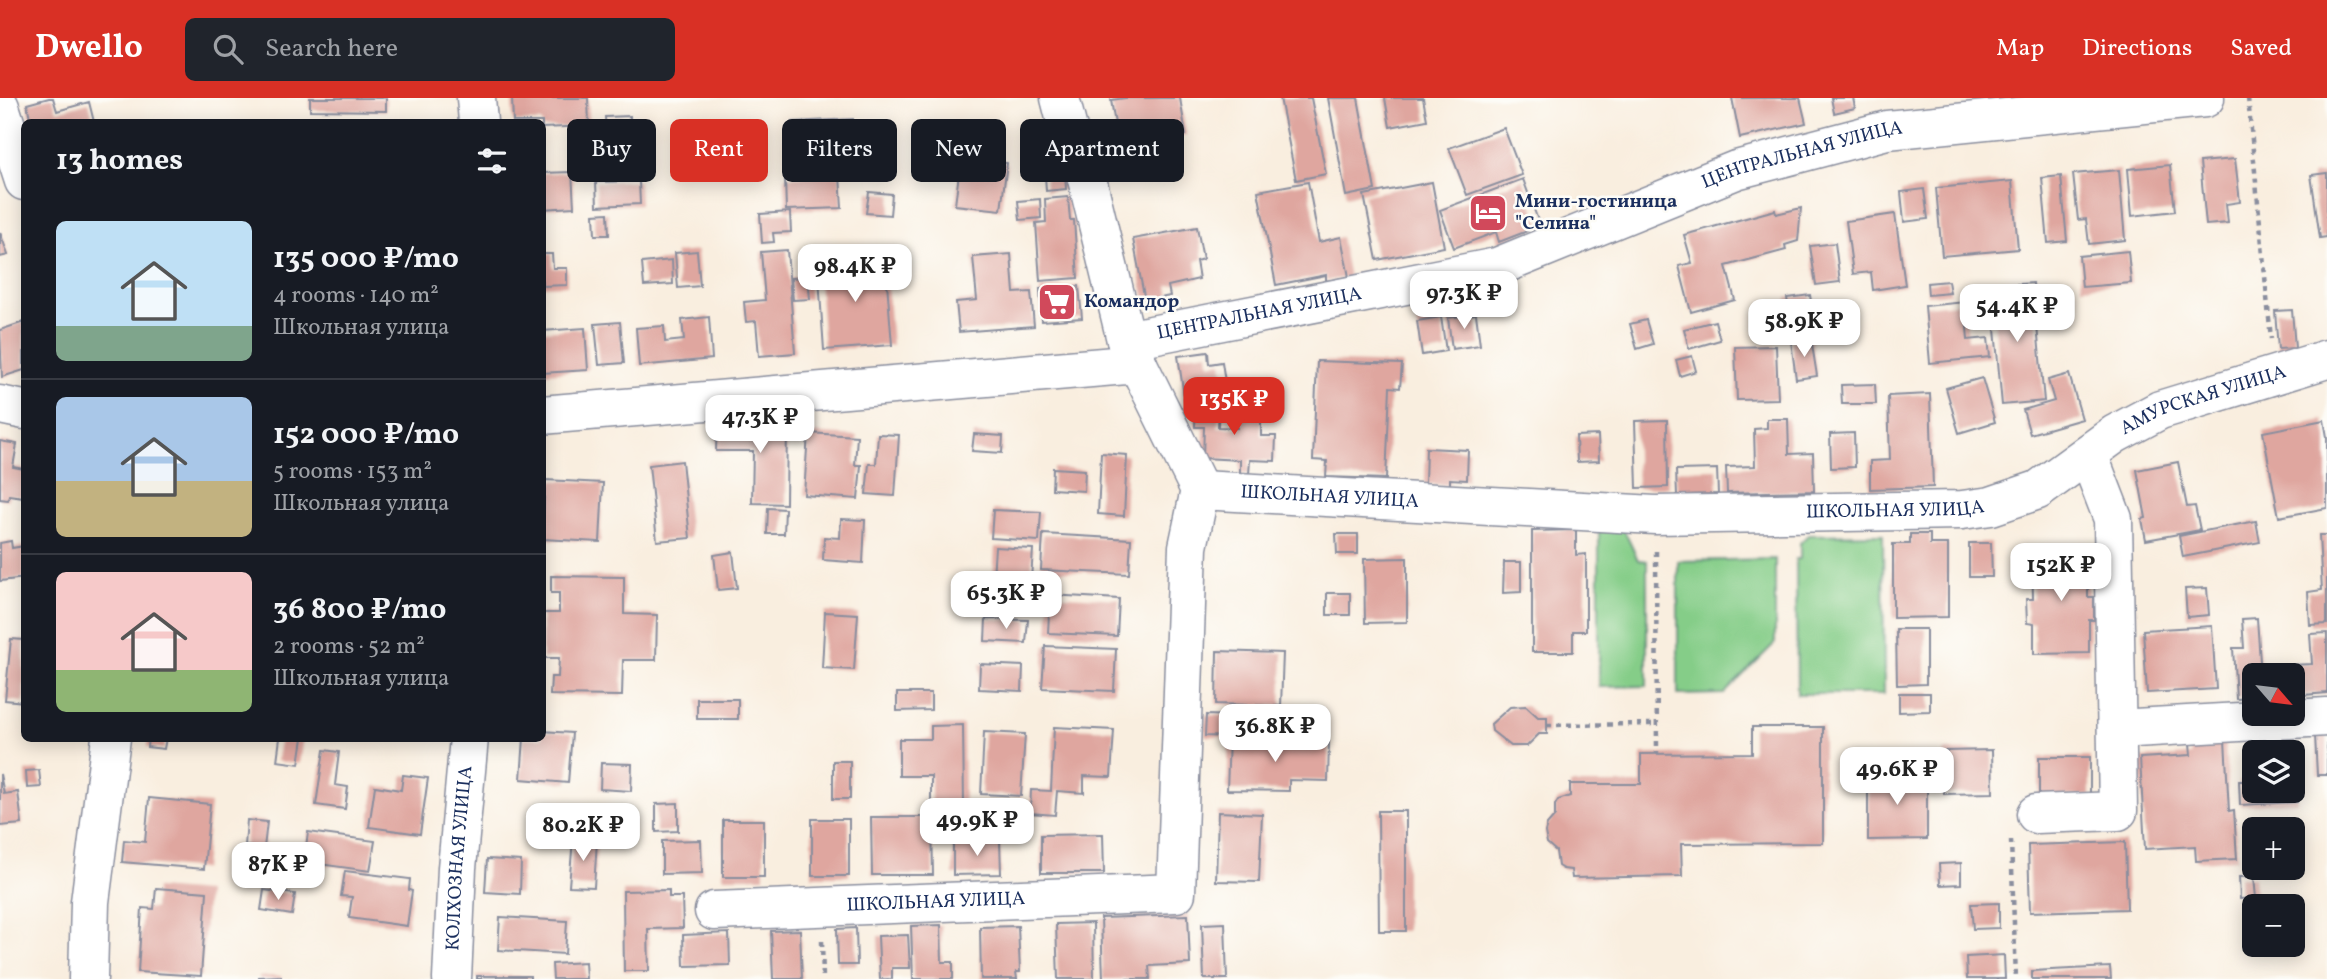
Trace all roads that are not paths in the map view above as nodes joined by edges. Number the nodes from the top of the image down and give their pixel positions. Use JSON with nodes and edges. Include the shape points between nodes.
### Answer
{"nodes":[{"id":1,"x":476,"y":98,"type":"edge"},
{"id":2,"x":1060,"y":98,"type":"edge"},
{"id":3,"x":2205,"y":98,"type":"edge"},
{"id":4,"x":0,"y":107,"type":"edge"},
{"id":5,"x":478,"y":119,"type":"edge"},
{"id":6,"x":21,"y":172,"type":"edge"},
{"id":7,"x":1132,"y":352,"type":"junction"},
{"id":8,"x":2327,"y":359,"type":"edge"},
{"id":9,"x":0,"y":405,"type":"edge"},
{"id":10,"x":21,"y":409,"type":"edge"},
{"id":11,"x":546,"y":415,"type":"edge"},
{"id":12,"x":2088,"y":454,"type":"junction"},
{"id":13,"x":1200,"y":490,"type":"junction"},
{"id":14,"x":2327,"y":717,"type":"edge"},
{"id":15,"x":2117,"y":729,"type":"junction"},
{"id":16,"x":110,"y":742,"type":"edge"},
{"id":17,"x":469,"y":742,"type":"edge"},
{"id":18,"x":2036,"y":814,"type":"dead end"},
{"id":19,"x":714,"y":911,"type":"dead end"},
{"id":20,"x":88,"y":979,"type":"edge"},
{"id":21,"x":452,"y":979,"type":"edge"}],
"edges":[{"from":1,"to":5,"type":"street"},
{"from":2,"to":7,"type":"street","via":[[1069,133],[1080,150]]},
{"from":3,"to":7,"type":"street","name":"ЦЕНТРАЛЬНАЯ УЛИЦА","via":[[1887,130],[1736,170],[1497,267]]},
{"from":4,"to":6,"type":"street"},
{"from":7,"to":11,"type":"street","name":"ЦЕНТРАЛЬНАЯ УЛИЦА"},
{"from":7,"to":13,"type":"street"},
{"from":8,"to":12,"type":"street","name":"АМУРСКАЯ УЛИЦА","via":[[2160,410],[2115,433]]},
{"from":9,"to":10,"type":"street"},
{"from":12,"to":13,"type":"street","name":"ШКОЛЬНАЯ УЛИЦА","via":[[2038,490],[1972,509],[1655,515]]},
{"from":12,"to":15,"type":"street","via":[[2112,519]]},
{"from":13,"to":19,"type":"street","name":"ШКОЛЬНАЯ УЛИЦА","via":[[1188,547],[1175,893]]},
{"from":14,"to":15,"type":"street"},
{"from":15,"to":18,"type":"street","via":[[2118,811]]},
{"from":16,"to":20,"type":"street","via":[[90,902]]},
{"from":17,"to":21,"type":"street","name":"КОЛХОЗНАЯ УЛИЦА"}]}
